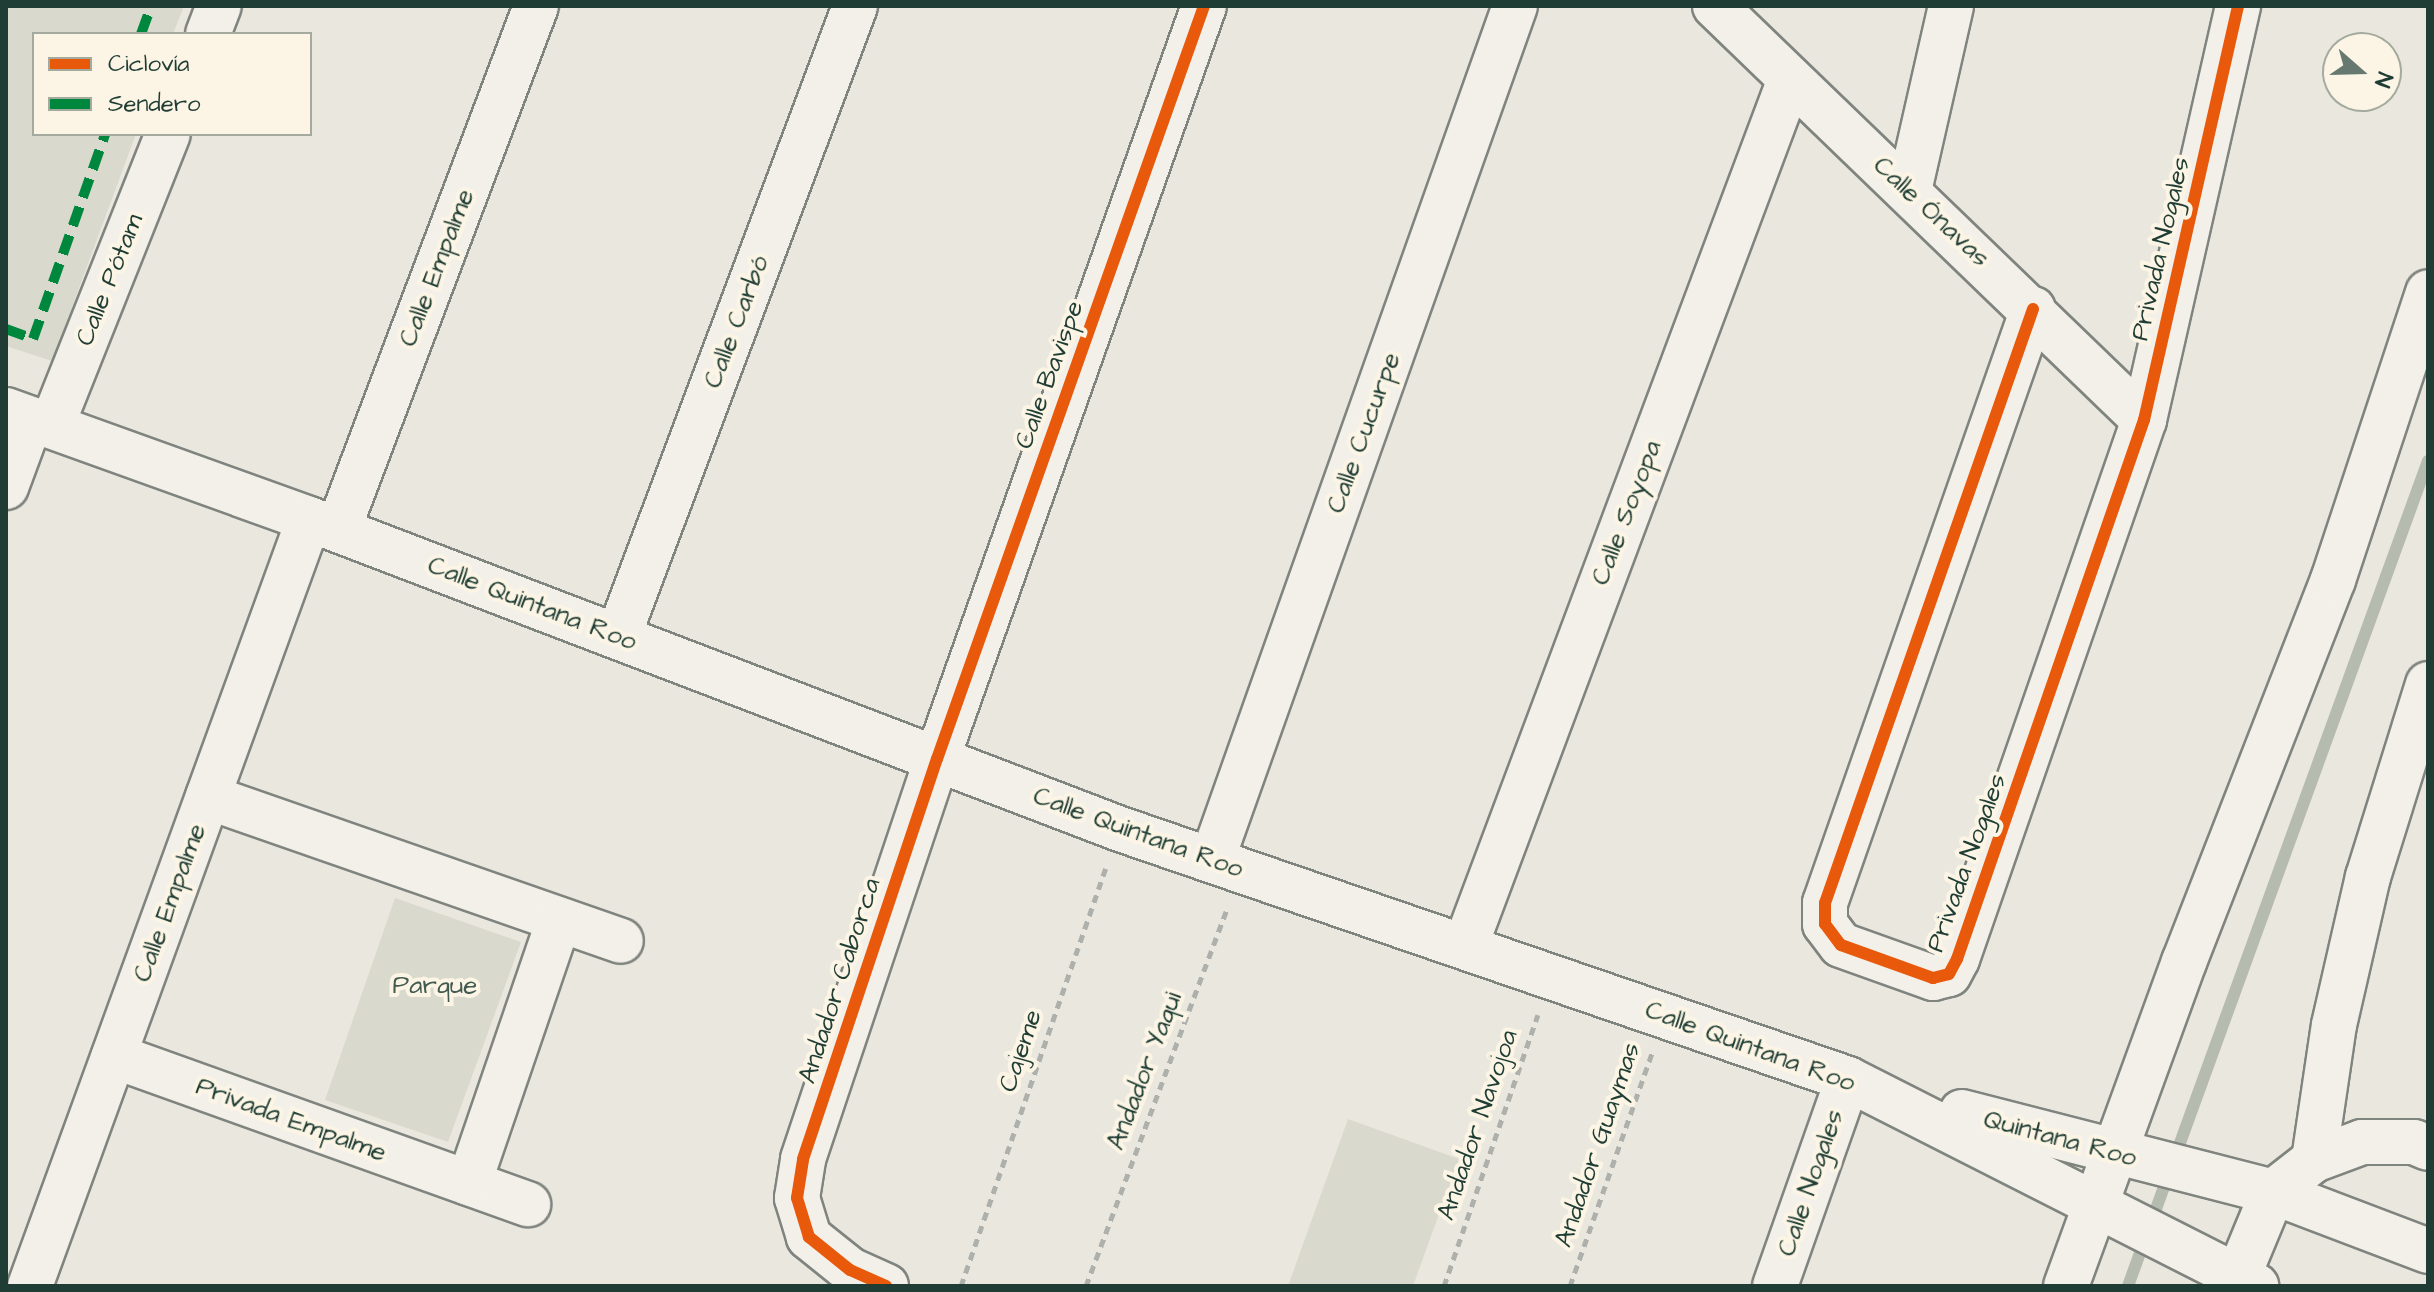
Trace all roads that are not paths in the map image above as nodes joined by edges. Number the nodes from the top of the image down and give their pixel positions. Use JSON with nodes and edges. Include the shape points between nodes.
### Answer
{"nodes":[{"id":1,"x":219,"y":6,"type":"edge"},
{"id":2,"x":536,"y":6,"type":"edge"},
{"id":3,"x":855,"y":6,"type":"edge"},
{"id":4,"x":1204,"y":6,"type":"edge"},
{"id":5,"x":1515,"y":6,"type":"edge"},
{"id":6,"x":1715,"y":6,"type":"edge"},
{"id":7,"x":1951,"y":6,"type":"edge"},
{"id":8,"x":2238,"y":6,"type":"edge"},
{"id":9,"x":209,"y":32,"type":"edge"},
{"id":10,"x":1790,"y":79,"type":"junction"},
{"id":11,"x":167,"y":136,"type":"edge"},
{"id":12,"x":1909,"y":191,"type":"junction"},
{"id":13,"x":2428,"y":292,"type":"edge"},
{"id":14,"x":2033,"y":309,"type":"junction"},
{"id":15,"x":30,"y":418,"type":"edge"},
{"id":16,"x":2144,"y":420,"type":"junction"},
{"id":17,"x":6,"y":487,"type":"edge"},
{"id":18,"x":323,"y":525,"type":"junction"},
{"id":19,"x":618,"y":637,"type":"junction"},
{"id":20,"x":2428,"y":684,"type":"edge"},
{"id":21,"x":937,"y":759,"type":"junction"},
{"id":22,"x":208,"y":797,"type":"junction"},
{"id":23,"x":1227,"y":865,"type":"junction"},
{"id":24,"x":559,"y":920,"type":"junction"},
{"id":25,"x":621,"y":941,"type":"dead end"},
{"id":26,"x":1465,"y":947,"type":"junction"},
{"id":27,"x":114,"y":1056,"type":"junction"},
{"id":28,"x":1848,"y":1079,"type":"junction"},
{"id":29,"x":2428,"y":1148,"type":"edge"},
{"id":30,"x":2128,"y":1158,"type":"junction"},
{"id":31,"x":2314,"y":1160,"type":"junction"},
{"id":32,"x":469,"y":1183,"type":"junction"},
{"id":33,"x":2256,"y":1188,"type":"junction"},
{"id":34,"x":528,"y":1204,"type":"dead end"},
{"id":35,"x":2107,"y":1207,"type":"junction"},
{"id":36,"x":2428,"y":1251,"type":"edge"},
{"id":37,"x":2239,"y":1280,"type":"edge"},
{"id":38,"x":30,"y":1286,"type":"edge"},
{"id":39,"x":886,"y":1286,"type":"edge"},
{"id":40,"x":1775,"y":1286,"type":"edge"},
{"id":41,"x":2066,"y":1286,"type":"edge"}],
"edges":[{"from":1,"to":9,"type":"street"},
{"from":2,"to":18,"type":"street","name":"Calle Empalme"},
{"from":3,"to":19,"type":"street","name":"Calle Carbó"},
{"from":4,"to":21,"type":"street","name":"Calle Bavispe"},
{"from":5,"to":23,"type":"street","name":"Calle Cucurpe"},
{"from":6,"to":10,"type":"street","name":"Calle Ónavas"},
{"from":7,"to":12,"type":"street"},
{"from":8,"to":16,"type":"street","name":"Privada Nogales"},
{"from":10,"to":12,"type":"street","name":"Calle Ónavas"},
{"from":10,"to":26,"type":"street","name":"Calle Soyopa"},
{"from":11,"to":15,"type":"street","name":"Calle Pótam"},
{"from":12,"to":14,"type":"street","name":"Calle Ónavas"},
{"from":13,"to":30,"type":"street","via":[[2370,479]]},
{"from":14,"to":16,"type":"street","name":"Calle Ónavas"},
{"from":14,"to":16,"type":"street","name":"Privada Nogales","via":[[1825,903],[1825,924],[1841,945],[1933,978],[1949,974]]},
{"from":15,"to":17,"type":"street","name":"Calle Pótam"},
{"from":15,"to":18,"type":"street","name":"Calle Quintana Roo"},
{"from":18,"to":19,"type":"street","name":"Calle Quintana Roo"},
{"from":18,"to":22,"type":"street","name":"Calle Empalme"},
{"from":19,"to":21,"type":"street","name":"Calle Quintana Roo"},
{"from":20,"to":31,"type":"street","via":[[2368,877],[2334,1025]]},
{"from":21,"to":23,"type":"street","name":"Calle Quintana Roo"},
{"from":21,"to":39,"type":"street","name":"Andador Caborca","via":[[797,1189],[800,1218],[809,1237],[829,1256]]},
{"from":22,"to":24,"type":"street"},
{"from":22,"to":27,"type":"street","name":"Calle Empalme"},
{"from":23,"to":26,"type":"street","name":"Calle Quintana Roo"},
{"from":24,"to":25,"type":"street"},
{"from":24,"to":32,"type":"street"},
{"from":26,"to":28,"type":"street","name":"Calle Quintana Roo"},
{"from":27,"to":32,"type":"street","name":"Privada Empalme"},
{"from":27,"to":38,"type":"street","name":"Calle Empalme"},
{"from":28,"to":30,"type":"street","name":"Quintana Roo"},
{"from":28,"to":35,"type":"street","name":"Calle Quintana Roo"},
{"from":28,"to":40,"type":"street","name":"Calle Nogales"},
{"from":29,"to":31,"type":"street","via":[[2414,1142],[2362,1142]]},
{"from":30,"to":33,"type":"street","name":"Quintana Roo"},
{"from":30,"to":35,"type":"street"},
{"from":31,"to":33,"type":"street"},
{"from":32,"to":34,"type":"street","name":"Privada Empalme"},
{"from":33,"to":36,"type":"street"},
{"from":33,"to":37,"type":"street"},
{"from":35,"to":37,"type":"street","name":"Calle Quintana Roo"},
{"from":35,"to":41,"type":"street"}]}
